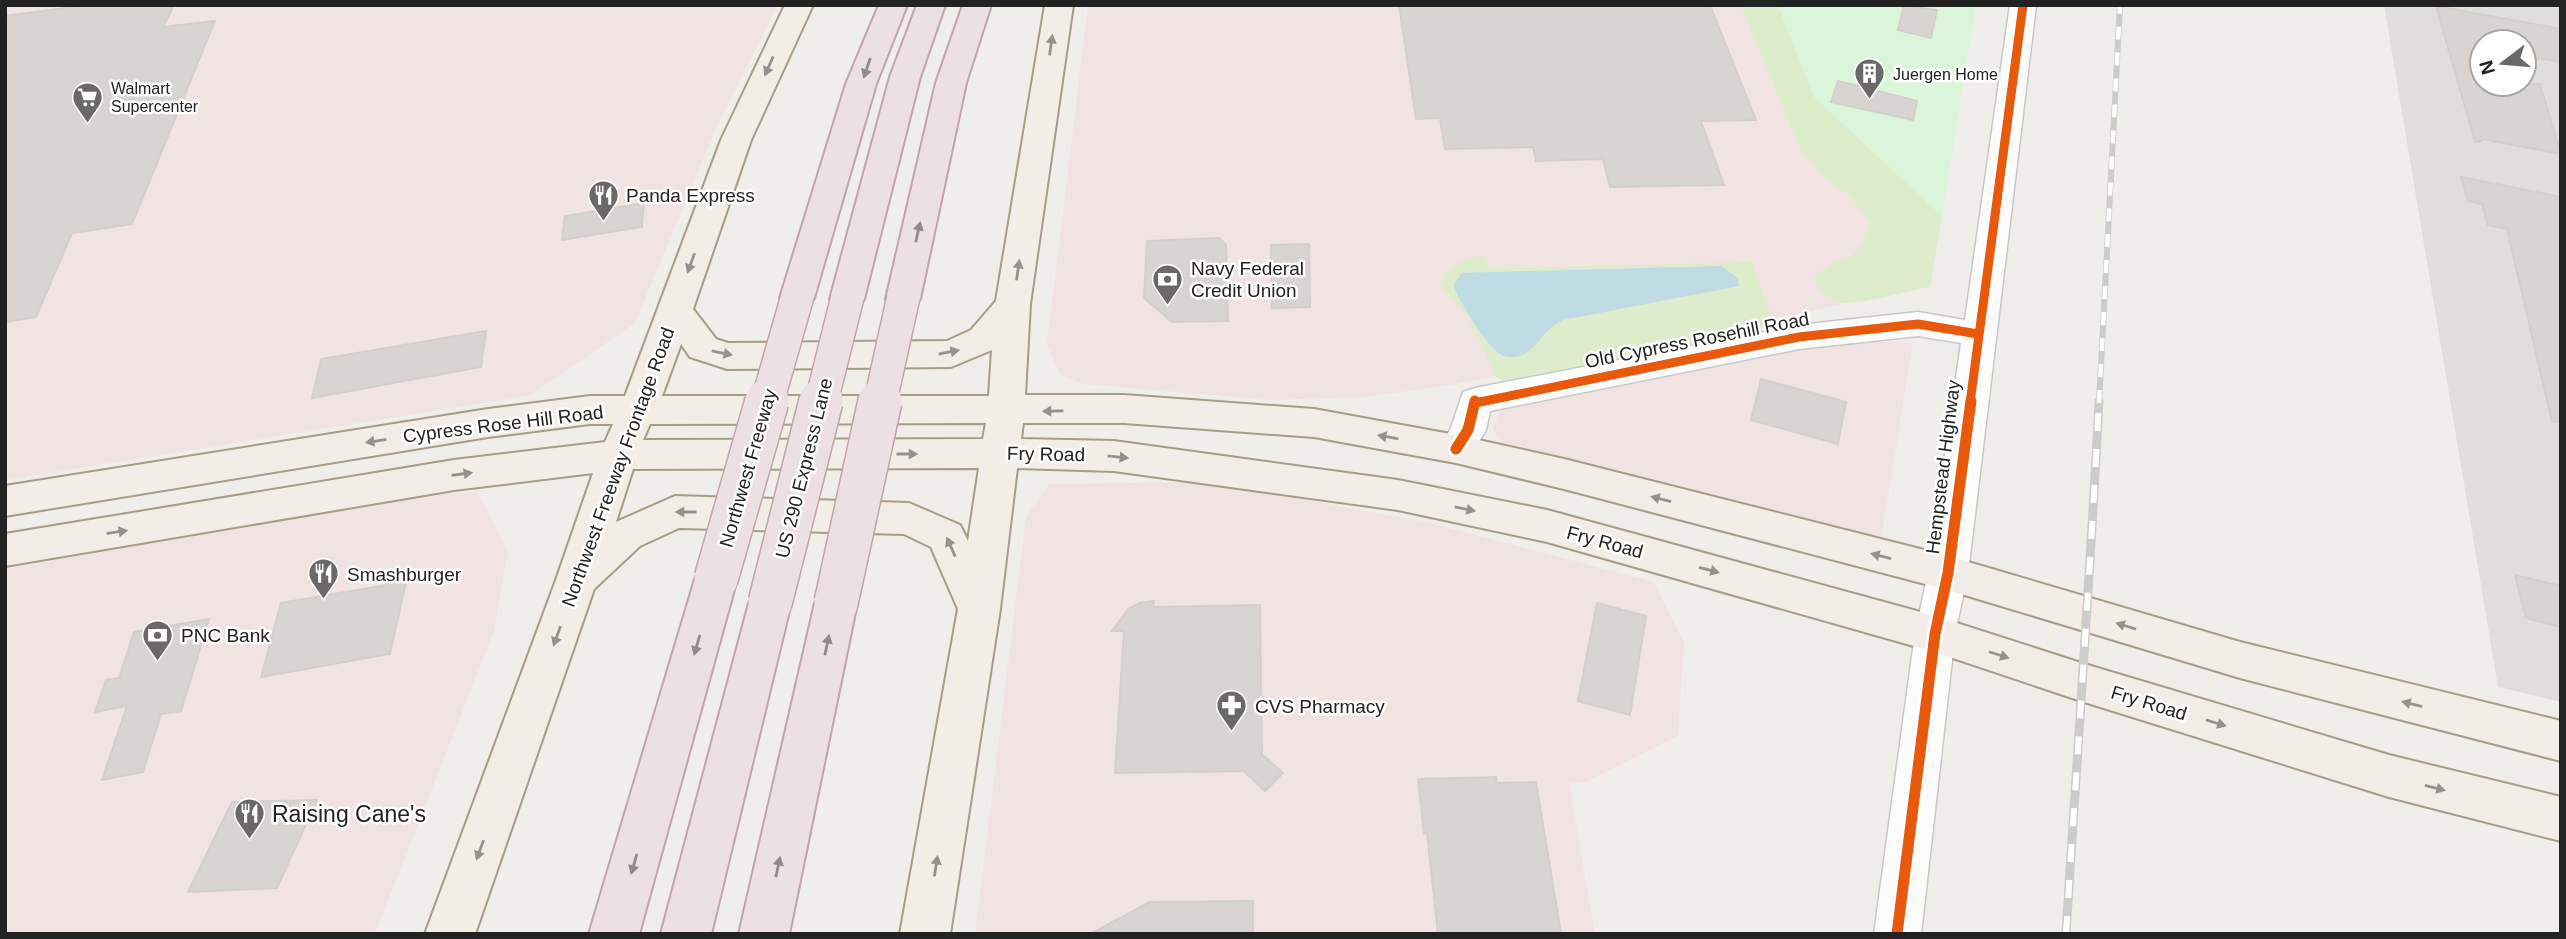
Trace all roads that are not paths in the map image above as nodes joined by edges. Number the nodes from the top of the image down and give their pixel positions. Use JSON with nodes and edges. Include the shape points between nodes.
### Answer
{"nodes":[{"id":1,"x":799,"y":5,"type":"edge"},
{"id":2,"x":893,"y":5,"type":"edge"},
{"id":3,"x":931,"y":5,"type":"edge"},
{"id":4,"x":977,"y":5,"type":"edge"},
{"id":5,"x":1059,"y":5,"type":"edge"},
{"id":6,"x":2023,"y":5,"type":"edge"},
{"id":7,"x":1013,"y":304,"type":"junction"},
{"id":8,"x":674,"y":310,"type":"junction"},
{"id":9,"x":1978,"y":334,"type":"junction"},
{"id":10,"x":638,"y":410,"type":"junction"},
{"id":11,"x":1006,"y":411,"type":"junction"},
{"id":12,"x":1455,"y":449,"type":"junction"},
{"id":13,"x":1000,"y":453,"type":"junction"},
{"id":14,"x":618,"y":455,"type":"junction"},
{"id":15,"x":70,"y":490,"type":"junction"},
{"id":16,"x":1398,"y":495,"type":"junction"},
{"id":17,"x":5,"y":501,"type":"edge"},
{"id":18,"x":49,"y":543,"type":"junction"},
{"id":19,"x":5,"y":550,"type":"edge"},
{"id":20,"x":1948,"y":573,"type":"junction"},
{"id":21,"x":577,"y":580,"type":"junction"},
{"id":22,"x":979,"y":609,"type":"junction"},
{"id":23,"x":1935,"y":634,"type":"junction"},
{"id":24,"x":2561,"y":741,"type":"edge"},
{"id":25,"x":2561,"y":819,"type":"edge"},
{"id":26,"x":450,"y":934,"type":"edge"},
{"id":27,"x":614,"y":934,"type":"edge"},
{"id":28,"x":685,"y":934,"type":"edge"},
{"id":29,"x":764,"y":934,"type":"edge"},
{"id":30,"x":925,"y":934,"type":"edge"},
{"id":31,"x":1897,"y":934,"type":"edge"}],
"edges":[{"from":1,"to":8,"type":"main road","name":"Northwest Freeway Frontage Road","one_way":true,"via":[[736,140]]},
{"from":2,"to":27,"type":"highway","name":"Northwest Freeway","one_way":true,"bridge":true,"via":[[865,73],[797,298]]},
{"from":3,"to":28,"type":"highway","name":"US 290 Express Lane","bridge":true,"via":[[905,77]]},
{"from":29,"to":4,"type":"highway","one_way":true,"bridge":true,"via":[[951,83]]},
{"from":7,"to":5,"type":"main road","one_way":true},
{"from":6,"to":9,"type":"street","name":"Hempstead Highway"},
{"from":8,"to":7,"type":"main road","one_way":true,"via":[[703,348],[727,356],[951,354],[984,339]]},
{"from":7,"to":11,"type":"main road"},
{"from":8,"to":10,"type":"main road","name":"Northwest Freeway Frontage Road"},
{"from":9,"to":12,"type":"street","name":"Old Cypress Rosehill Road","via":[[1918,324],[1810,335],[1475,401],[1468,430]]},
{"from":9,"to":20,"type":"street","name":"Hempstead Highway"},
{"from":10,"to":11,"type":"main road","name":"Cypress Rose Hill Road"},
{"from":10,"to":14,"type":"main road","name":"Northwest Freeway Frontage Road"},
{"from":10,"to":15,"type":"main road","name":"Cypress Rose Hill Road","one_way":true,"via":[[590,410],[488,423]]},
{"from":12,"to":11,"type":"main road","one_way":true,"via":[[1314,423],[1124,410]]},
{"from":11,"to":13,"type":"main road"},
{"from":12,"to":16,"type":"main road"},
{"from":20,"to":12,"type":"main road","one_way":true},
{"from":14,"to":13,"type":"main road","name":"Fry Road","one_way":true},
{"from":13,"to":16,"type":"main road","name":"Fry Road","one_way":true,"via":[[1114,456]]},
{"from":13,"to":22,"type":"main road"},
{"from":18,"to":14,"type":"main road","one_way":true,"via":[[454,475]]},
{"from":14,"to":21,"type":"main road","name":"Northwest Freeway Frontage Road"},
{"from":15,"to":17,"type":"main road","name":"Cypress Rose Hill Road"},
{"from":15,"to":18,"type":"main road"},
{"from":16,"to":23,"type":"main road","name":"Fry Road","one_way":true,"via":[[1547,527]]},
{"from":18,"to":19,"type":"main road"},
{"from":20,"to":23,"type":"street","name":"Hempstead Highway"},
{"from":24,"to":20,"type":"main road","one_way":true,"via":[[2240,660]]},
{"from":22,"to":21,"type":"main road","one_way":true,"via":[[946,536],[909,519],[675,512],[626,535]]},
{"from":21,"to":26,"type":"main road","name":"Northwest Freeway Frontage Road","one_way":true},
{"from":30,"to":22,"type":"main road","one_way":true},
{"from":23,"to":25,"type":"main road","name":"Fry Road","one_way":true,"via":[[2389,776]]},
{"from":23,"to":31,"type":"street","name":"Hempstead Highway"}]}
